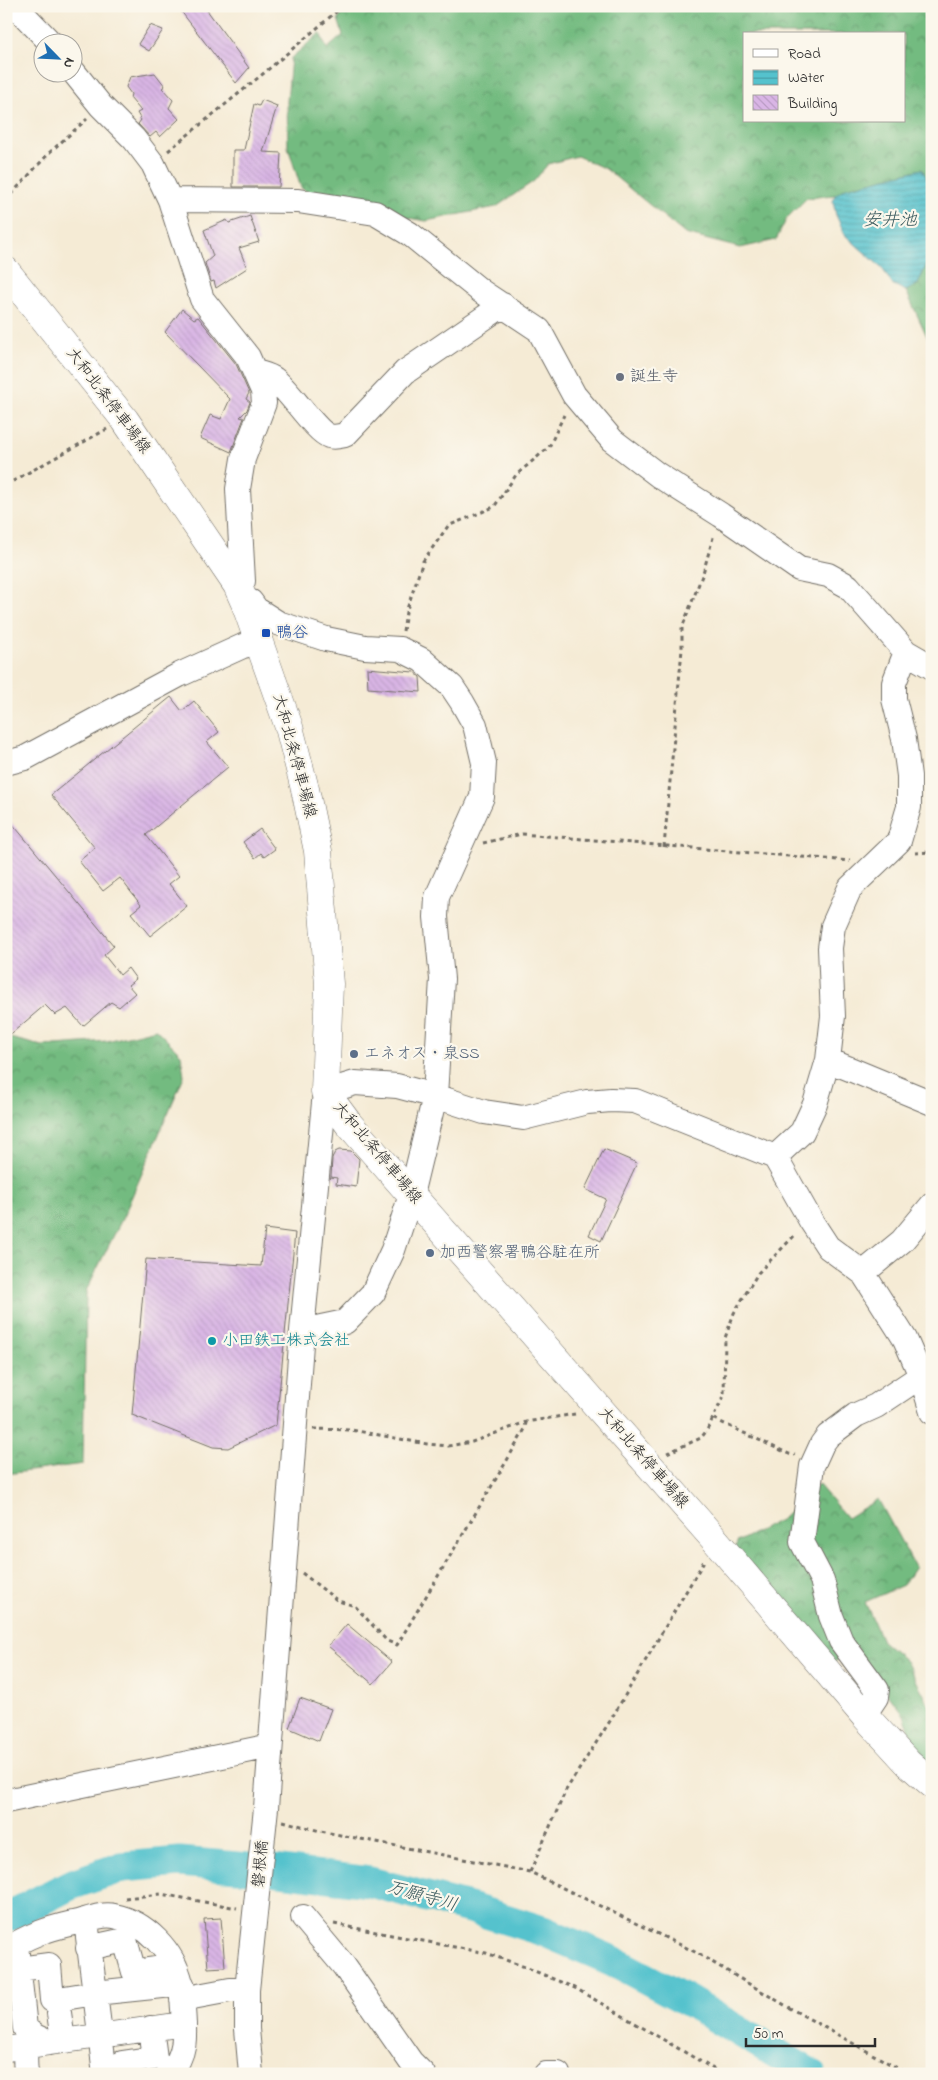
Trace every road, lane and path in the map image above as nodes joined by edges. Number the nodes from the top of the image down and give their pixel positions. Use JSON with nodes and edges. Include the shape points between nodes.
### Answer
{"nodes":[{"id":1,"x":11,"y":6,"type":"edge"},
{"id":2,"x":343,"y":6,"type":"edge"},
{"id":3,"x":40,"y":32,"type":"edge"},
{"id":4,"x":82,"y":82,"type":"edge"},
{"id":5,"x":101,"y":106,"type":"junction"},
{"id":6,"x":153,"y":164,"type":"junction"},
{"id":7,"x":6,"y":200,"type":"edge"},
{"id":8,"x":170,"y":200,"type":"junction"},
{"id":9,"x":6,"y":271,"type":"edge"},
{"id":10,"x":503,"y":305,"type":"junction"},
{"id":11,"x":256,"y":372,"type":"junction"},
{"id":12,"x":574,"y":395,"type":"junction"},
{"id":13,"x":125,"y":420,"type":"junction"},
{"id":14,"x":6,"y":485,"type":"edge"},
{"id":15,"x":721,"y":515,"type":"junction"},
{"id":16,"x":241,"y":594,"type":"junction"},
{"id":17,"x":260,"y":642,"type":"junction"},
{"id":18,"x":400,"y":649,"type":"junction"},
{"id":19,"x":906,"y":652,"type":"junction"},
{"id":20,"x":932,"y":668,"type":"edge"},
{"id":21,"x":6,"y":763,"type":"edge"},
{"id":22,"x":664,"y":847,"type":"junction"},
{"id":23,"x":458,"y":848,"type":"junction"},
{"id":24,"x":853,"y":861,"type":"dead end"},
{"id":25,"x":828,"y":1060,"type":"junction"},
{"id":26,"x":325,"y":1092,"type":"junction"},
{"id":27,"x":435,"y":1096,"type":"junction"},
{"id":28,"x":932,"y":1104,"type":"edge"},
{"id":29,"x":775,"y":1157,"type":"junction"},
{"id":30,"x":412,"y":1195,"type":"junction"},
{"id":31,"x":932,"y":1205,"type":"edge"},
{"id":32,"x":811,"y":1221,"type":"junction"},
{"id":33,"x":863,"y":1273,"type":"junction"},
{"id":34,"x":302,"y":1331,"type":"junction"},
{"id":35,"x":926,"y":1374,"type":"edge"},
{"id":36,"x":598,"y":1407,"type":"junction"},
{"id":37,"x":932,"y":1412,"type":"edge"},
{"id":38,"x":714,"y":1419,"type":"junction"},
{"id":39,"x":526,"y":1422,"type":"junction"},
{"id":40,"x":295,"y":1428,"type":"junction"},
{"id":41,"x":815,"y":1458,"type":"junction"},
{"id":42,"x":652,"y":1470,"type":"junction"},
{"id":43,"x":716,"y":1541,"type":"junction"},
{"id":44,"x":284,"y":1564,"type":"junction"},
{"id":45,"x":864,"y":1716,"type":"junction"},
{"id":46,"x":270,"y":1746,"type":"junction"},
{"id":47,"x":932,"y":1784,"type":"edge"},
{"id":48,"x":6,"y":1801,"type":"edge"},
{"id":49,"x":265,"y":1824,"type":"junction"},
{"id":50,"x":530,"y":1872,"type":"junction"},
{"id":51,"x":119,"y":1898,"type":"dead end"},
{"id":52,"x":257,"y":1905,"type":"junction"},
{"id":53,"x":303,"y":1917,"type":"joint"},
{"id":54,"x":86,"y":1920,"type":"junction"},
{"id":55,"x":88,"y":1948,"type":"junction"},
{"id":56,"x":13,"y":1954,"type":"edge"},
{"id":57,"x":179,"y":1983,"type":"junction"},
{"id":58,"x":247,"y":1990,"type":"junction"},
{"id":59,"x":96,"y":2000,"type":"junction"},
{"id":60,"x":59,"y":2014,"type":"junction"},
{"id":61,"x":25,"y":2017,"type":"junction"},
{"id":62,"x":184,"y":2024,"type":"junction"},
{"id":63,"x":151,"y":2028,"type":"junction"},
{"id":64,"x":100,"y":2036,"type":"junction"},
{"id":65,"x":56,"y":2042,"type":"junction"},
{"id":66,"x":16,"y":2048,"type":"edge"},
{"id":67,"x":28,"y":2074,"type":"edge"},
{"id":68,"x":105,"y":2074,"type":"edge"},
{"id":69,"x":124,"y":2074,"type":"edge"},
{"id":70,"x":169,"y":2074,"type":"edge"},
{"id":71,"x":251,"y":2074,"type":"edge"},
{"id":72,"x":423,"y":2074,"type":"edge"},
{"id":73,"x":546,"y":2074,"type":"edge"},
{"id":74,"x":558,"y":2074,"type":"edge"},
{"id":75,"x":722,"y":2074,"type":"edge"},
{"id":76,"x":908,"y":2074,"type":"edge"}],
"edges":[{"from":1,"to":3,"type":"street"},
{"from":2,"to":6,"type":"path"},
{"from":4,"to":5,"type":"street"},
{"from":5,"to":6,"type":"street","via":[[134,139]]},
{"from":5,"to":7,"type":"path","via":[[50,152]]},
{"from":6,"to":8,"type":"street"},
{"from":8,"to":10,"type":"street","via":[[298,201],[375,214],[410,234]]},
{"from":8,"to":11,"type":"street","via":[[202,299]]},
{"from":9,"to":13,"type":"main road","name":"大和北条停車場線"},
{"from":10,"to":11,"type":"street","via":[[405,372],[345,435],[338,437],[321,431],[273,377]]},
{"from":10,"to":12,"type":"street","via":[[539,330]]},
{"from":11,"to":16,"type":"street","via":[[264,403],[243,459],[238,489]]},
{"from":12,"to":15,"type":"street","via":[[612,440],[658,475]]},
{"from":12,"to":18,"type":"path","via":[[549,447],[516,475],[494,507],[448,526],[423,562],[406,612]]},
{"from":13,"to":14,"type":"path"},
{"from":13,"to":16,"type":"main road","name":"大和北条停車場線"},
{"from":15,"to":19,"type":"street","via":[[799,569],[828,575],[848,586]]},
{"from":15,"to":22,"type":"path","via":[[682,628]]},
{"from":16,"to":17,"type":"main road","name":"大和北条停車場線"},
{"from":16,"to":18,"type":"street","via":[[256,609],[278,623],[326,639],[365,647]]},
{"from":17,"to":21,"type":"street","via":[[179,675],[25,758]]},
{"from":17,"to":26,"type":"main road","name":"大和北条停車場線","via":[[289,727],[318,851],[329,984]]},
{"from":18,"to":23,"type":"street","via":[[422,660],[441,676],[462,702],[475,726],[484,763],[482,797]]},
{"from":19,"to":20,"type":"street"},
{"from":19,"to":25,"type":"street","via":[[894,684],[894,699],[910,776],[909,807],[899,841],[850,888],[832,926],[833,1016]]},
{"from":22,"to":23,"type":"path","via":[[522,834]]},
{"from":22,"to":24,"type":"path"},
{"from":23,"to":27,"type":"street","via":[[439,891],[436,906],[442,979]]},
{"from":25,"to":28,"type":"street"},
{"from":25,"to":29,"type":"street","via":[[815,1104],[802,1132]]},
{"from":26,"to":27,"type":"street","via":[[355,1083],[397,1086]]},
{"from":26,"to":30,"type":"main road","name":"大和北条停車場線"},
{"from":26,"to":34,"type":"street","name":"磐根橋"},
{"from":27,"to":29,"type":"street","via":[[484,1112],[523,1118],[587,1102],[635,1101]]},
{"from":27,"to":30,"type":"street"},
{"from":29,"to":32,"type":"street"},
{"from":30,"to":34,"type":"street","via":[[393,1250],[373,1293],[345,1322]]},
{"from":30,"to":36,"type":"main road","name":"大和北条停車場線"},
{"from":31,"to":33,"type":"street","via":[[902,1241]]},
{"from":32,"to":33,"type":"street","via":[[828,1247]]},
{"from":32,"to":38,"type":"path","via":[[758,1273],[734,1313],[725,1338],[725,1390]]},
{"from":33,"to":35,"type":"street"},
{"from":34,"to":40,"type":"street","name":"磐根橋"},
{"from":35,"to":37,"type":"street"},
{"from":35,"to":41,"type":"street","via":[[838,1428],[822,1444]]},
{"from":36,"to":39,"type":"path","via":[[588,1412]]},
{"from":36,"to":42,"type":"main road","name":"大和北条停車場線"},
{"from":38,"to":41,"type":"path","via":[[789,1454]]},
{"from":38,"to":42,"type":"path","via":[[701,1438],[663,1455]]},
{"from":39,"to":40,"type":"path","via":[[472,1442],[448,1446],[352,1430]]},
{"from":39,"to":44,"type":"path","via":[[525,1429],[397,1645],[387,1641],[356,1606],[338,1601],[295,1567]]},
{"from":40,"to":44,"type":"street","name":"磐根橋"},
{"from":41,"to":45,"type":"street","via":[[802,1542],[822,1580],[837,1632],[877,1690]]},
{"from":42,"to":43,"type":"main road","name":"大和北条停車場線"},
{"from":43,"to":45,"type":"main road","name":"大和北条停車場線"},
{"from":43,"to":50,"type":"path","via":[[566,1790]]},
{"from":44,"to":46,"type":"street","name":"磐根橋"},
{"from":45,"to":47,"type":"main road","name":"大和北条停車場線"},
{"from":46,"to":48,"type":"street"},
{"from":46,"to":49,"type":"street","name":"磐根橋"},
{"from":49,"to":50,"type":"path","via":[[320,1831]]},
{"from":49,"to":52,"type":"street","name":"磐根橋"},
{"from":50,"to":76,"type":"path","via":[[695,1952]]},
{"from":51,"to":52,"type":"path","via":[[161,1894]]},
{"from":52,"to":58,"type":"street","name":"磐根橋"},
{"from":53,"to":72,"type":"street","via":[[344,1966],[411,2062]]},
{"from":53,"to":75,"type":"path","via":[[486,1953],[525,1967],[575,1988]]},
{"from":54,"to":55,"type":"street"},
{"from":54,"to":56,"type":"street","via":[[46,1929]]},
{"from":54,"to":57,"type":"street","via":[[112,1915],[158,1939]]},
{"from":55,"to":57,"type":"street","via":[[125,1940],[134,1972]]},
{"from":55,"to":59,"type":"street"},
{"from":56,"to":59,"type":"street","via":[[49,1965],[52,2000]]},
{"from":56,"to":61,"type":"street"},
{"from":57,"to":58,"type":"street"},
{"from":57,"to":59,"type":"street"},
{"from":57,"to":62,"type":"street"},
{"from":58,"to":71,"type":"street","name":"磐根橋"},
{"from":59,"to":60,"type":"street"},
{"from":59,"to":64,"type":"street"},
{"from":60,"to":61,"type":"street"},
{"from":60,"to":65,"type":"street"},
{"from":61,"to":65,"type":"street","via":[[25,2028],[35,2036]]},
{"from":62,"to":63,"type":"street"},
{"from":62,"to":70,"type":"street","via":[[183,2051]]},
{"from":63,"to":64,"type":"street"},
{"from":63,"to":69,"type":"street","via":[[154,2058],[122,2063]]},
{"from":64,"to":65,"type":"street"},
{"from":64,"to":68,"type":"street"},
{"from":65,"to":66,"type":"street"},
{"from":66,"to":67,"type":"street"},
{"from":73,"to":74,"type":"street"}]}
